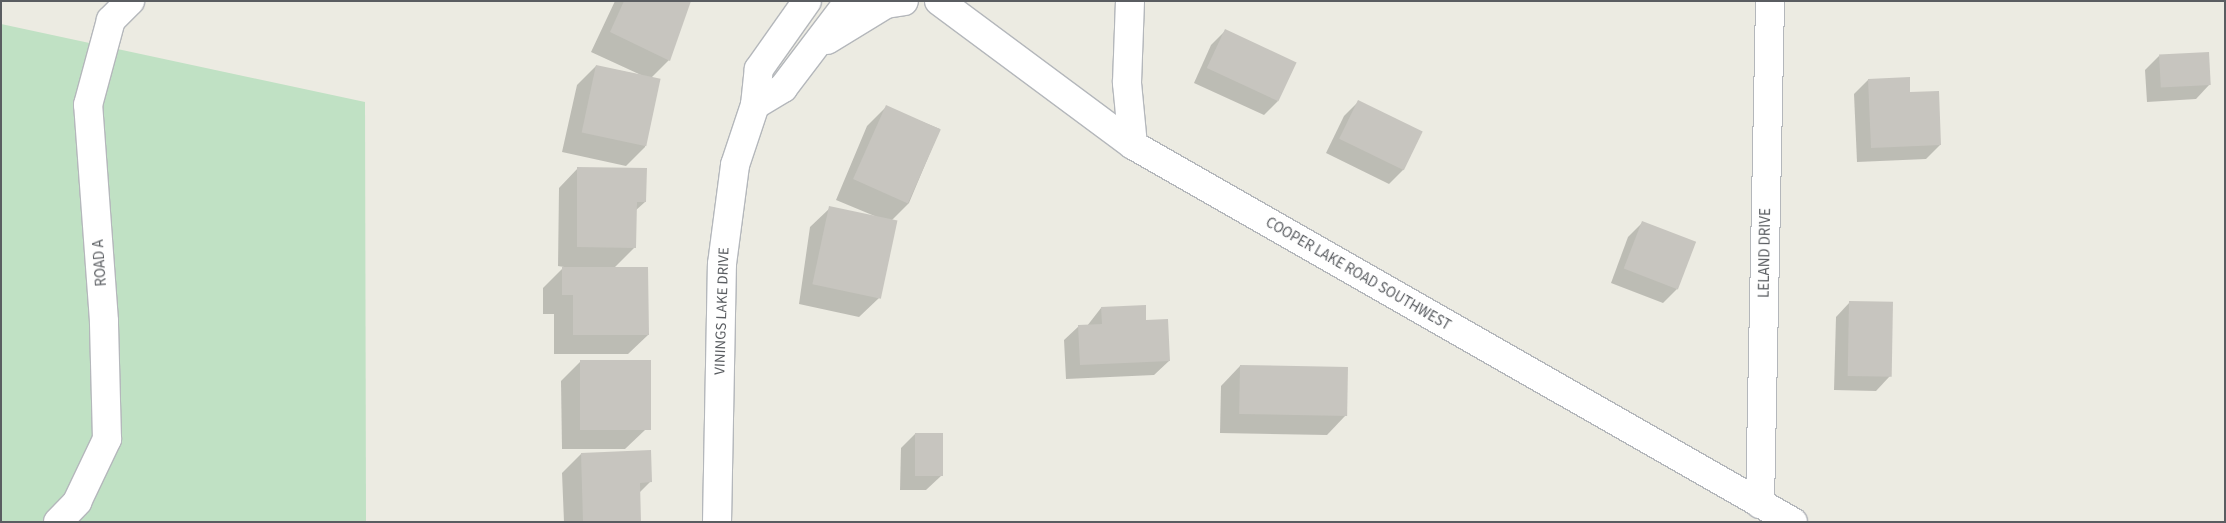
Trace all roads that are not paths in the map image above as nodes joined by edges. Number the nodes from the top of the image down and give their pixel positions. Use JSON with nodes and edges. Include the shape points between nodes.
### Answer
{"nodes":[{"id":1,"x":130,"y":1,"type":"edge"},
{"id":2,"x":807,"y":1,"type":"edge"},
{"id":3,"x":849,"y":1,"type":"edge"},
{"id":4,"x":904,"y":1,"type":"edge"},
{"id":5,"x":940,"y":1,"type":"edge"},
{"id":6,"x":1130,"y":1,"type":"edge"},
{"id":7,"x":1770,"y":1,"type":"edge"},
{"id":8,"x":812,"y":51,"type":"junction"},
{"id":9,"x":755,"y":105,"type":"junction"},
{"id":10,"x":1133,"y":145,"type":"junction"},
{"id":11,"x":1760,"y":504,"type":"junction"},
{"id":12,"x":58,"y":522,"type":"edge"},
{"id":13,"x":717,"y":522,"type":"edge"},
{"id":14,"x":1793,"y":522,"type":"edge"}],
"edges":[{"from":1,"to":12,"type":"street","name":"ROAD A","via":[[111,20],[88,106],[104,321],[106,439],[77,502]]},
{"from":2,"to":9,"type":"street","name":"VININGS LAKE DRIVE","via":[[759,69]]},
{"from":3,"to":8,"type":"street"},
{"from":4,"to":8,"type":"street","via":[[886,4]]},
{"from":5,"to":10,"type":"street","name":"COOPER LAKE ROAD SOUTHWEST"},
{"from":6,"to":10,"type":"street","via":[[1127,83]]},
{"from":7,"to":11,"type":"street","name":"LELAND DRIVE"},
{"from":8,"to":9,"type":"street","via":[[783,88]]},
{"from":9,"to":13,"type":"street","name":"VININGS LAKE DRIVE","via":[[735,165],[722,264]]},
{"from":10,"to":11,"type":"street","name":"COOPER LAKE ROAD SOUTHWEST"},
{"from":11,"to":14,"type":"street","name":"COOPER LAKE ROAD SOUTHWEST"}]}
